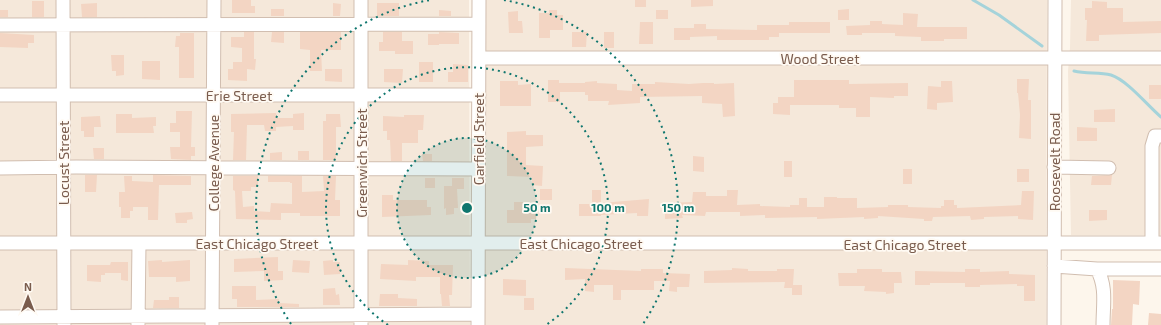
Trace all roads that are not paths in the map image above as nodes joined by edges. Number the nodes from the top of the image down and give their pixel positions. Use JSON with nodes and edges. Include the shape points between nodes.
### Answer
{"nodes":[{"id":1,"x":63,"y":0,"type":"edge"},
{"id":2,"x":214,"y":0,"type":"edge"},
{"id":3,"x":361,"y":0,"type":"edge"},
{"id":4,"x":479,"y":0,"type":"edge"},
{"id":5,"x":1055,"y":0,"type":"edge"},
{"id":6,"x":479,"y":24,"type":"junction"},
{"id":7,"x":0,"y":25,"type":"edge"},
{"id":8,"x":63,"y":25,"type":"junction"},
{"id":9,"x":214,"y":25,"type":"junction"},
{"id":10,"x":361,"y":25,"type":"junction"},
{"id":11,"x":479,"y":58,"type":"junction"},
{"id":12,"x":1161,"y":58,"type":"edge"},
{"id":13,"x":1054,"y":59,"type":"junction"},
{"id":14,"x":0,"y":95,"type":"edge"},
{"id":15,"x":63,"y":95,"type":"junction"},
{"id":16,"x":214,"y":95,"type":"junction"},
{"id":17,"x":361,"y":95,"type":"junction"},
{"id":18,"x":478,"y":95,"type":"junction"},
{"id":19,"x":1161,"y":136,"type":"edge"},
{"id":20,"x":63,"y":167,"type":"junction"},
{"id":21,"x":213,"y":167,"type":"junction"},
{"id":22,"x":1054,"y":167,"type":"junction"},
{"id":23,"x":0,"y":168,"type":"edge"},
{"id":24,"x":361,"y":168,"type":"junction"},
{"id":25,"x":1108,"y":168,"type":"dead end"},
{"id":26,"x":478,"y":169,"type":"junction"},
{"id":27,"x":478,"y":242,"type":"junction"},
{"id":28,"x":0,"y":243,"type":"edge"},
{"id":29,"x":64,"y":243,"type":"junction"},
{"id":30,"x":138,"y":243,"type":"junction"},
{"id":31,"x":213,"y":243,"type":"junction"},
{"id":32,"x":361,"y":243,"type":"junction"},
{"id":33,"x":1157,"y":243,"type":"edge"},
{"id":34,"x":1054,"y":244,"type":"junction"},
{"id":35,"x":1054,"y":266,"type":"junction"},
{"id":36,"x":1097,"y":269,"type":"junction"},
{"id":37,"x":1161,"y":269,"type":"edge"},
{"id":38,"x":0,"y":317,"type":"edge"},
{"id":39,"x":478,"y":319,"type":"edge"},
{"id":40,"x":138,"y":320,"type":"edge"},
{"id":41,"x":212,"y":320,"type":"edge"},
{"id":42,"x":361,"y":320,"type":"edge"},
{"id":43,"x":64,"y":321,"type":"edge"},
{"id":44,"x":1054,"y":325,"type":"edge"},
{"id":45,"x":1103,"y":325,"type":"edge"}],
"edges":[{"from":1,"to":8,"type":"street","name":"Locust Street"},
{"from":2,"to":9,"type":"street","name":"College Avenue"},
{"from":3,"to":10,"type":"street","name":"Greenwich Street"},
{"from":4,"to":6,"type":"street","name":"Garfield Street"},
{"from":5,"to":13,"type":"street","name":"Roosevelt Road"},
{"from":6,"to":10,"type":"street"},
{"from":6,"to":11,"type":"street","name":"Garfield Street"},
{"from":7,"to":8,"type":"street"},
{"from":8,"to":9,"type":"street"},
{"from":8,"to":15,"type":"street","name":"Locust Street"},
{"from":9,"to":10,"type":"street"},
{"from":9,"to":16,"type":"street","name":"College Avenue"},
{"from":10,"to":17,"type":"street","name":"Greenwich Street"},
{"from":11,"to":13,"type":"street","name":"Wood Street"},
{"from":11,"to":18,"type":"street","name":"Garfield Street"},
{"from":12,"to":13,"type":"street","name":"Wood Street"},
{"from":13,"to":22,"type":"street","name":"Roosevelt Road"},
{"from":14,"to":15,"type":"street","name":"Erie Street"},
{"from":15,"to":16,"type":"street","name":"Erie Street"},
{"from":15,"to":20,"type":"street","name":"Locust Street"},
{"from":16,"to":17,"type":"street","name":"Erie Street"},
{"from":16,"to":21,"type":"street","name":"College Avenue"},
{"from":17,"to":18,"type":"street","name":"Erie Street"},
{"from":17,"to":24,"type":"street","name":"Greenwich Street"},
{"from":18,"to":26,"type":"street","name":"Garfield Street"},
{"from":19,"to":33,"type":"street","via":[[1155,136],[1152,146]]},
{"from":20,"to":21,"type":"street"},
{"from":20,"to":23,"type":"street"},
{"from":20,"to":29,"type":"street","name":"Locust Street"},
{"from":21,"to":24,"type":"street"},
{"from":21,"to":31,"type":"street","name":"College Avenue"},
{"from":22,"to":25,"type":"street"},
{"from":22,"to":34,"type":"street","name":"Roosevelt Road"},
{"from":24,"to":26,"type":"street"},
{"from":24,"to":32,"type":"street","name":"Greenwich Street"},
{"from":26,"to":27,"type":"street","name":"Garfield Street"},
{"from":27,"to":32,"type":"street","name":"East Chicago Street"},
{"from":27,"to":34,"type":"street","name":"East Chicago Street"},
{"from":27,"to":39,"type":"street","name":"Garfield Street"},
{"from":28,"to":29,"type":"street","name":"East Chicago Street"},
{"from":29,"to":30,"type":"street","name":"East Chicago Street"},
{"from":29,"to":43,"type":"street","name":"Locust Street"},
{"from":30,"to":31,"type":"street","name":"East Chicago Street"},
{"from":30,"to":40,"type":"street"},
{"from":31,"to":32,"type":"street","name":"East Chicago Street"},
{"from":31,"to":41,"type":"street","name":"College Avenue"},
{"from":32,"to":42,"type":"street","name":"Greenwich Street"},
{"from":33,"to":34,"type":"street","name":"East Chicago Street"},
{"from":34,"to":35,"type":"street","name":"Roosevelt Road"},
{"from":35,"to":36,"type":"street"},
{"from":35,"to":44,"type":"street","name":"Roosevelt Road"},
{"from":36,"to":37,"type":"street"},
{"from":36,"to":45,"type":"street","via":[[1104,286]]},
{"from":38,"to":43,"type":"street"},
{"from":39,"to":42,"type":"street"},
{"from":40,"to":41,"type":"street"},
{"from":40,"to":43,"type":"street"},
{"from":41,"to":42,"type":"street"}]}
